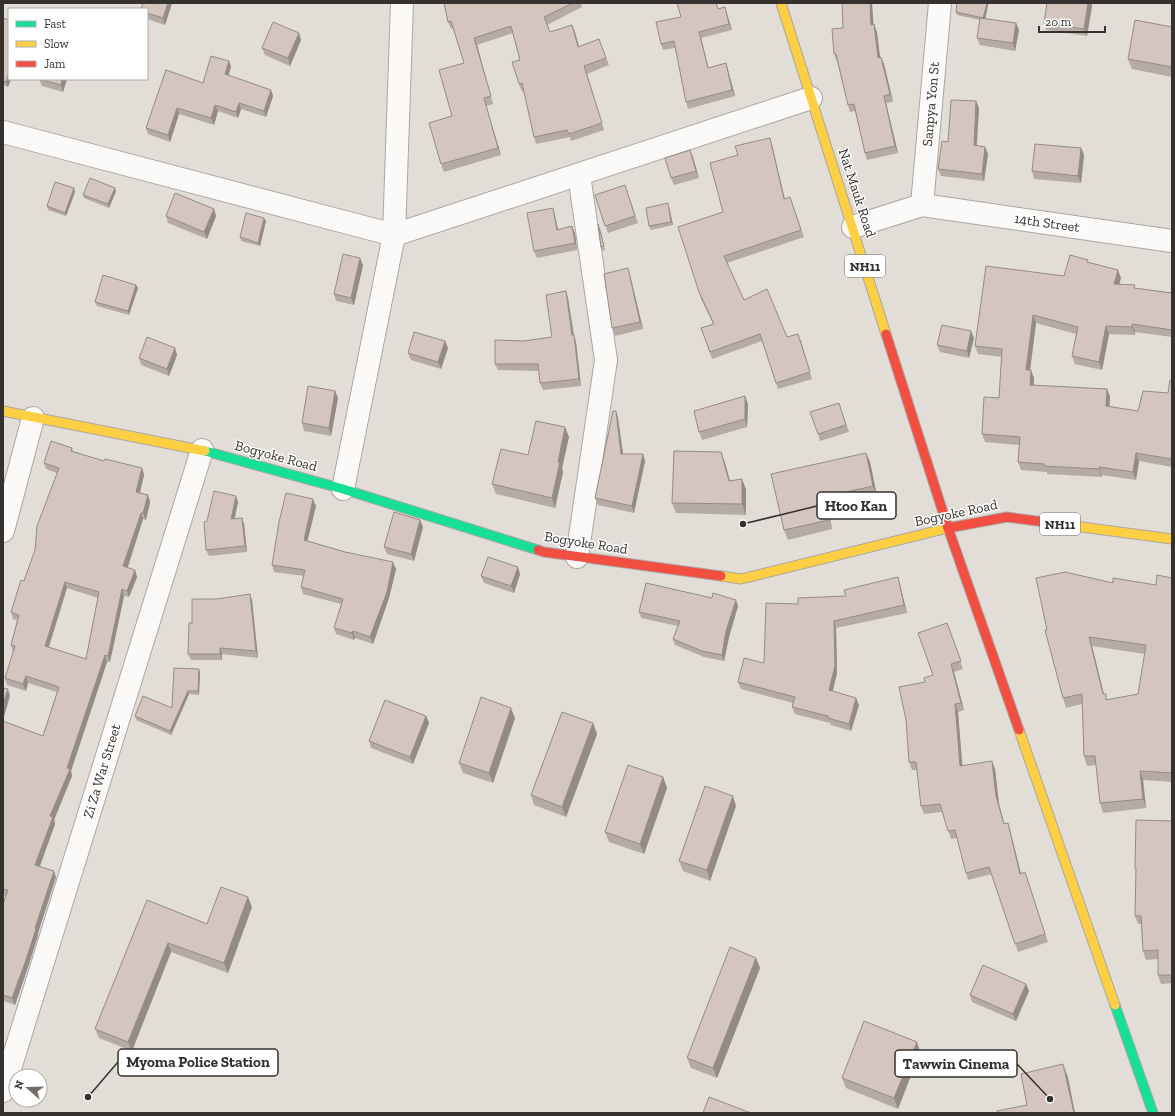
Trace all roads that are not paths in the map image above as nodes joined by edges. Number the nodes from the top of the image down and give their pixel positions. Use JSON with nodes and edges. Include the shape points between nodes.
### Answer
{"nodes":[{"id":1,"x":402,"y":3,"type":"edge"},
{"id":2,"x":781,"y":3,"type":"edge"},
{"id":3,"x":940,"y":3,"type":"edge"},
{"id":4,"x":811,"y":98,"type":"junction"},
{"id":5,"x":3,"y":132,"type":"edge"},
{"id":6,"x":579,"y":175,"type":"junction"},
{"id":7,"x":922,"y":205,"type":"junction"},
{"id":8,"x":853,"y":227,"type":"junction"},
{"id":9,"x":394,"y":235,"type":"junction"},
{"id":10,"x":1172,"y":242,"type":"edge"},
{"id":11,"x":3,"y":411,"type":"edge"},
{"id":12,"x":34,"y":418,"type":"junction"},
{"id":13,"x":202,"y":450,"type":"junction"},
{"id":14,"x":343,"y":489,"type":"junction"},
{"id":15,"x":948,"y":528,"type":"junction"},
{"id":16,"x":3,"y":531,"type":"edge"},
{"id":17,"x":1172,"y":539,"type":"edge"},
{"id":18,"x":577,"y":557,"type":"junction"},
{"id":19,"x":3,"y":1091,"type":"edge"},
{"id":20,"x":1153,"y":1113,"type":"edge"}],
"edges":[{"from":1,"to":9,"type":"street"},
{"from":2,"to":4,"type":"main road","name":"Nat Mauk Road","number":"NH11"},
{"from":3,"to":7,"type":"street","name":"Sanpya Yon St"},
{"from":4,"to":6,"type":"street"},
{"from":4,"to":8,"type":"main road","name":"Nat Mauk Road","number":"NH11"},
{"from":5,"to":9,"type":"street"},
{"from":6,"to":9,"type":"street"},
{"from":6,"to":18,"type":"street","via":[[606,360]]},
{"from":7,"to":8,"type":"street"},
{"from":7,"to":10,"type":"street","name":"14th Street"},
{"from":8,"to":15,"type":"main road","name":"Nat Mauk Road","number":"NH11"},
{"from":9,"to":14,"type":"street"},
{"from":11,"to":12,"type":"main road","name":"Bogyoke Road"},
{"from":12,"to":13,"type":"main road","name":"Bogyoke Road"},
{"from":12,"to":16,"type":"street"},
{"from":13,"to":14,"type":"main road","name":"Bogyoke Road"},
{"from":13,"to":19,"type":"street","name":"Zi Za War Street"},
{"from":14,"to":18,"type":"main road","name":"Bogyoke Road","via":[[544,552]]},
{"from":15,"to":17,"type":"main road","name":"Bogyoke Road","number":"NH11","via":[[1007,517]]},
{"from":15,"to":18,"type":"main road","name":"Bogyoke Road","via":[[740,579]]},
{"from":15,"to":20,"type":"main road","name":"Nat Mauk Road"}]}
